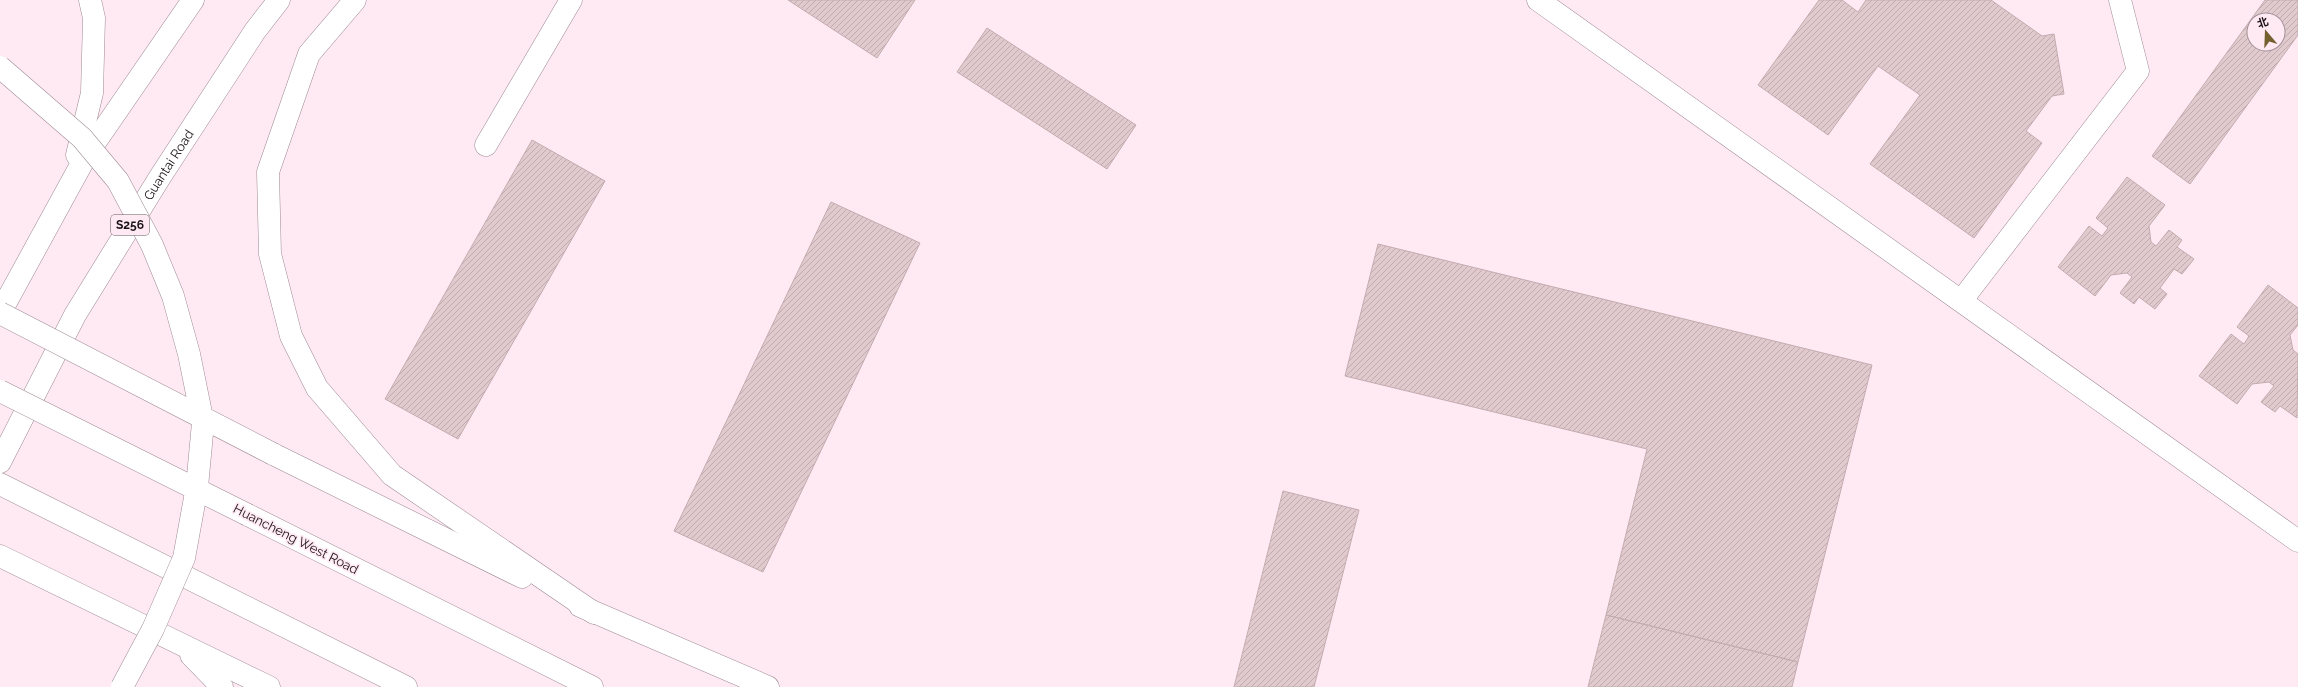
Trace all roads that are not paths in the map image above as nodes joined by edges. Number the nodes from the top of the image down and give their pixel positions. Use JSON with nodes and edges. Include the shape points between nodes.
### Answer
{"nodes":[{"id":1,"x":90,"y":0,"type":"edge"},
{"id":2,"x":193,"y":0,"type":"edge"},
{"id":3,"x":279,"y":0,"type":"edge"},
{"id":4,"x":355,"y":0,"type":"edge"},
{"id":5,"x":571,"y":0,"type":"edge"},
{"id":6,"x":1538,"y":0,"type":"edge"},
{"id":7,"x":2120,"y":0,"type":"edge"},
{"id":8,"x":0,"y":67,"type":"edge"},
{"id":9,"x":486,"y":145,"type":"dead end"},
{"id":10,"x":70,"y":185,"type":"junction"},
{"id":11,"x":1961,"y":301,"type":"junction"},
{"id":12,"x":0,"y":313,"type":"edge"},
{"id":13,"x":0,"y":391,"type":"edge"},
{"id":14,"x":0,"y":462,"type":"edge"},
{"id":15,"x":0,"y":484,"type":"edge"},
{"id":16,"x":2298,"y":541,"type":"edge"},
{"id":17,"x":0,"y":556,"type":"edge"},
{"id":18,"x":594,"y":613,"type":"junction"},
{"id":19,"x":181,"y":644,"type":"junction"},
{"id":20,"x":122,"y":687,"type":"edge"},
{"id":21,"x":222,"y":687,"type":"edge"},
{"id":22,"x":268,"y":687,"type":"edge"},
{"id":23,"x":406,"y":687,"type":"edge"},
{"id":24,"x":592,"y":687,"type":"edge"},
{"id":25,"x":768,"y":687,"type":"edge"}],
"edges":[{"from":1,"to":10,"type":"main road","via":[[94,18],[92,93]]},
{"from":2,"to":10,"type":"main road","via":[[87,154]]},
{"from":3,"to":14,"type":"main road","name":"Guantai Road","number":"S256","via":[[255,31],[160,177],[75,316]]},
{"from":4,"to":18,"type":"main road","via":[[309,54],[268,172],[270,254],[291,336],[316,388],[392,475]]},
{"from":5,"to":9,"type":"main road"},
{"from":6,"to":11,"type":"main road"},
{"from":7,"to":11,"type":"main road","via":[[2138,71]]},
{"from":8,"to":20,"type":"main road","bridge":true,"via":[[82,138],[118,181],[152,245],[174,296],[203,423],[197,486],[184,558],[153,629]]},
{"from":10,"to":12,"type":"main road"},
{"from":11,"to":16,"type":"main road"},
{"from":12,"to":18,"type":"main road","bridge":true,"via":[[273,454]]},
{"from":13,"to":24,"type":"main road","name":"Huancheng West Road","bridge":true},
{"from":15,"to":23,"type":"main road"},
{"from":17,"to":19,"type":"main road"},
{"from":18,"to":25,"type":"main road"},
{"from":19,"to":21,"type":"main road"},
{"from":19,"to":22,"type":"main road"}]}
